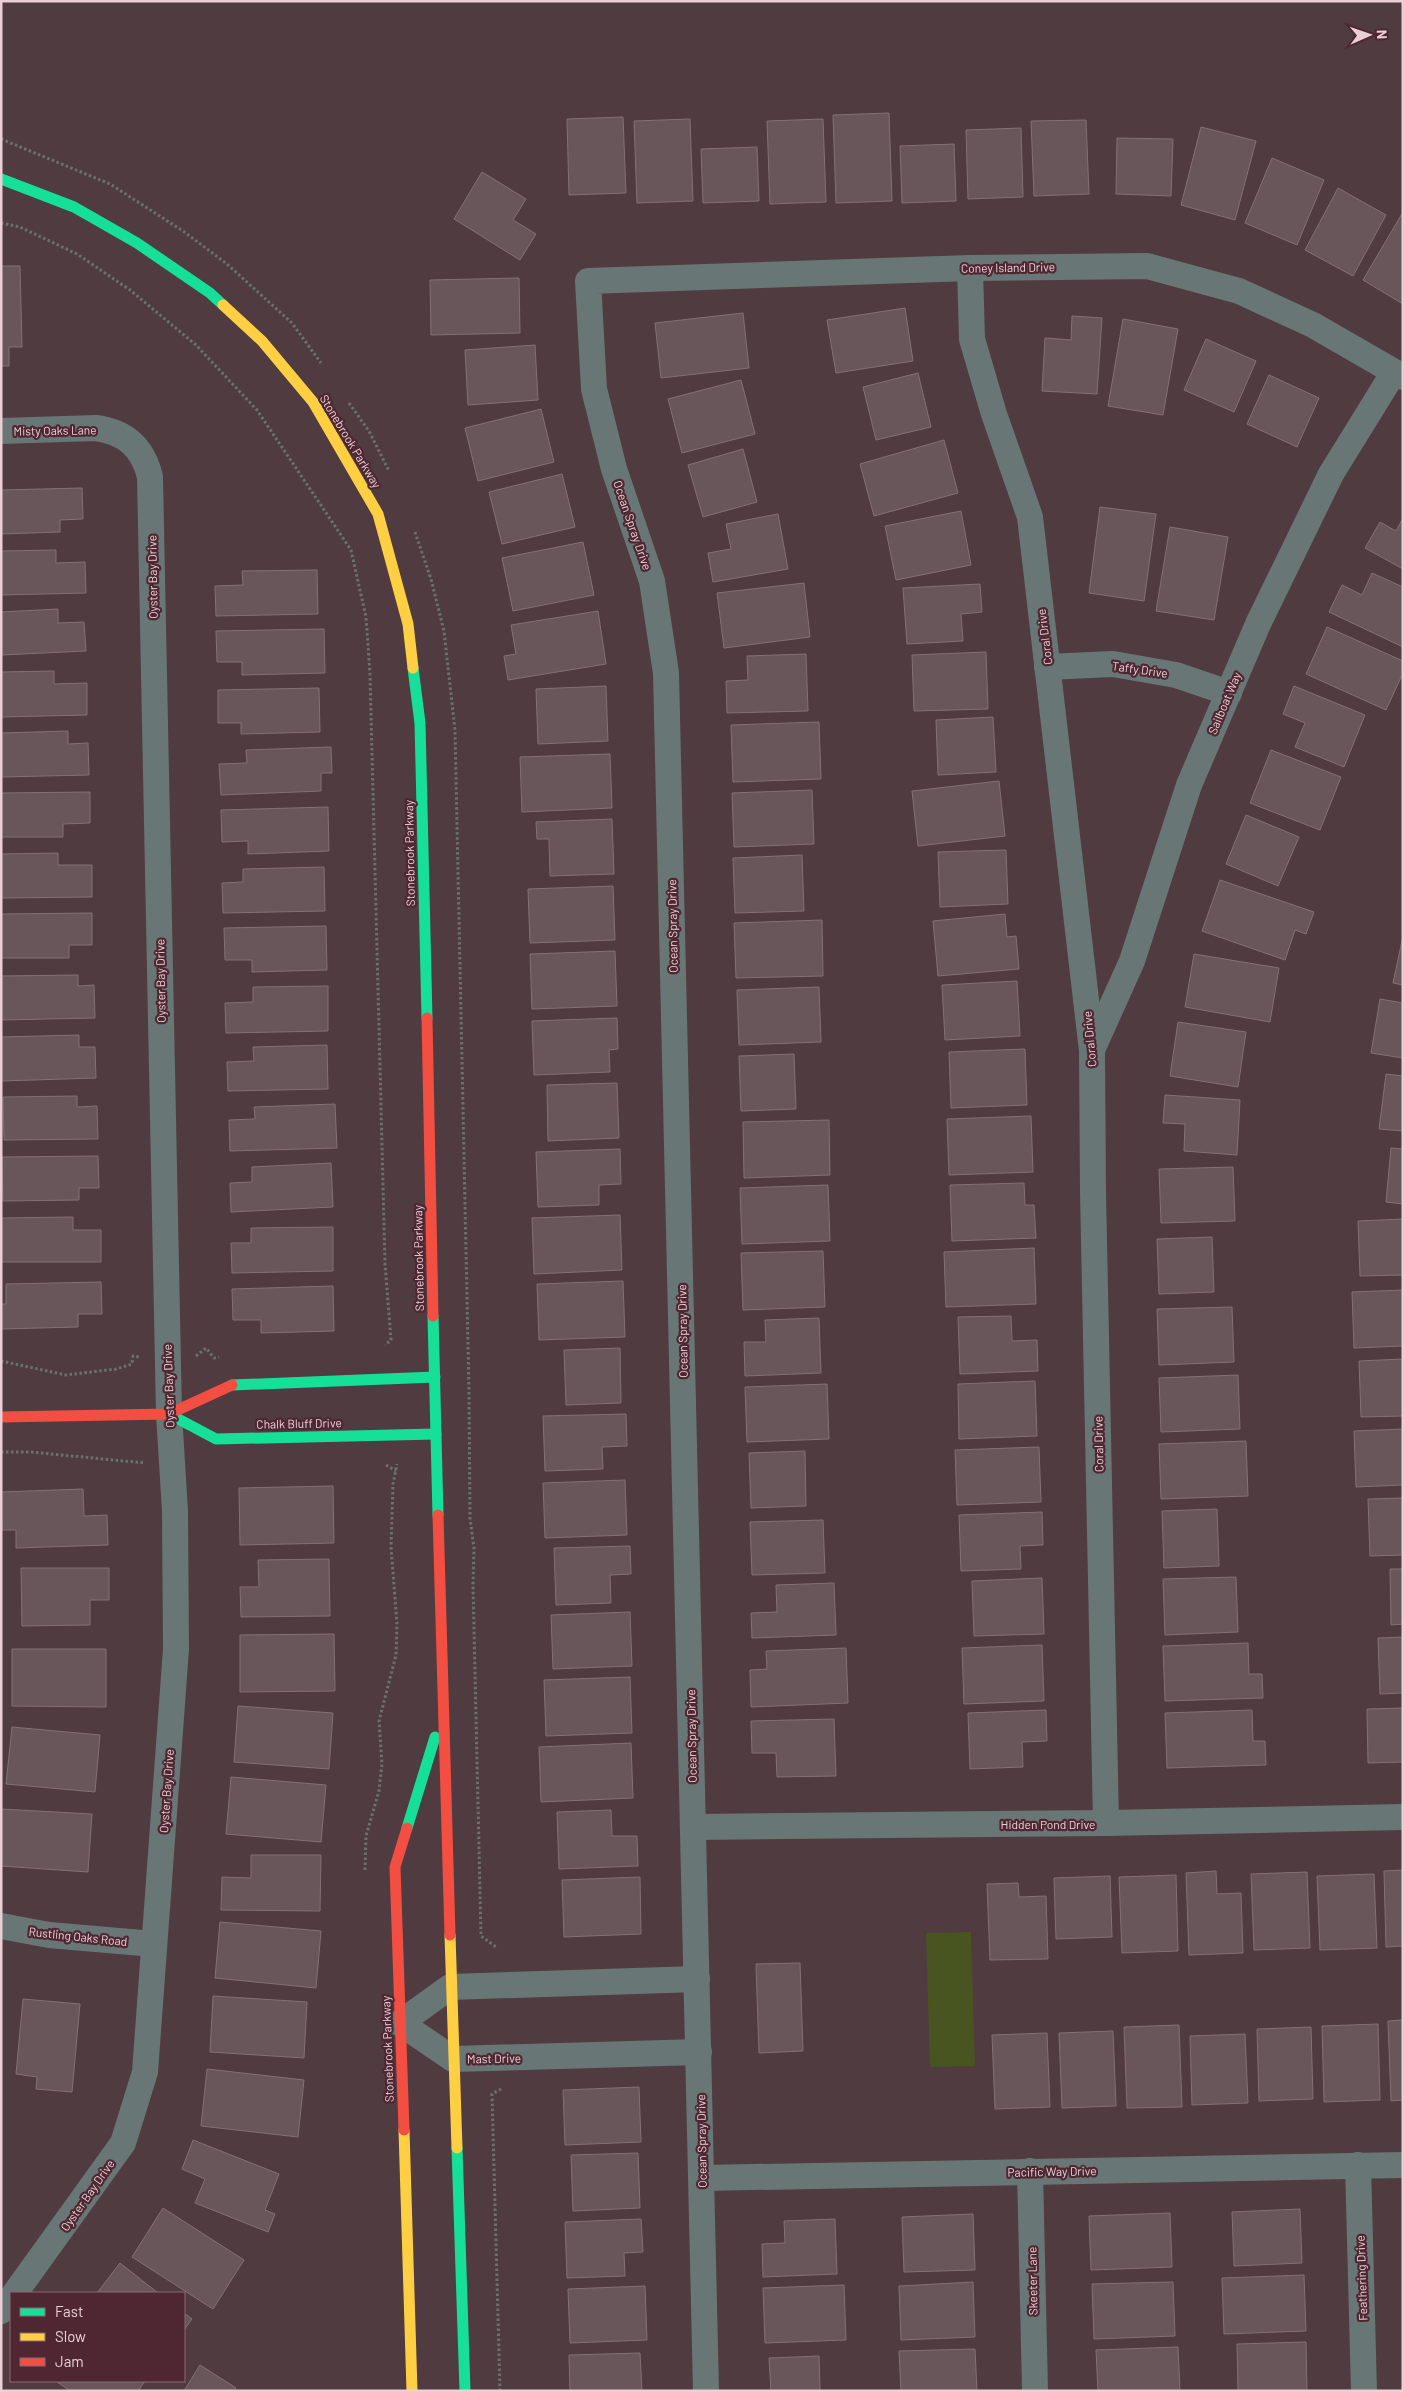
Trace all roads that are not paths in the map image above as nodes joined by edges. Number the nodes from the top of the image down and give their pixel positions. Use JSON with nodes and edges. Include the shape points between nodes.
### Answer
{"nodes":[{"id":1,"x":1,"y":179,"type":"edge"},
{"id":2,"x":970,"y":268,"type":"junction"},
{"id":3,"x":588,"y":281,"type":"joint"},
{"id":4,"x":1399,"y":375,"type":"edge"},
{"id":5,"x":1,"y":431,"type":"edge"},
{"id":6,"x":135,"y":444,"type":"joint"},
{"id":7,"x":1047,"y":667,"type":"junction"},
{"id":8,"x":1229,"y":693,"type":"junction"},
{"id":9,"x":1092,"y":1051,"type":"junction"},
{"id":10,"x":435,"y":1377,"type":"junction"},
{"id":11,"x":168,"y":1414,"type":"junction"},
{"id":12,"x":1,"y":1417,"type":"edge"},
{"id":13,"x":436,"y":1434,"type":"junction"},
{"id":14,"x":442,"y":1714,"type":"junction"},
{"id":15,"x":1403,"y":1817,"type":"edge"},
{"id":16,"x":1106,"y":1823,"type":"junction"},
{"id":17,"x":694,"y":1827,"type":"junction"},
{"id":18,"x":1,"y":1926,"type":"edge"},
{"id":19,"x":154,"y":1944,"type":"junction"},
{"id":20,"x":697,"y":1979,"type":"junction"},
{"id":21,"x":450,"y":1987,"type":"junction"},
{"id":22,"x":400,"y":2023,"type":"junction"},
{"id":23,"x":699,"y":2052,"type":"junction"},
{"id":24,"x":453,"y":2059,"type":"junction"},
{"id":25,"x":1403,"y":2165,"type":"edge"},
{"id":26,"x":1358,"y":2166,"type":"junction"},
{"id":27,"x":1030,"y":2171,"type":"junction"},
{"id":28,"x":702,"y":2178,"type":"junction"},
{"id":29,"x":16,"y":2292,"type":"edge"},
{"id":30,"x":10,"y":2299,"type":"edge"},
{"id":31,"x":1,"y":2311,"type":"edge"},
{"id":32,"x":412,"y":2391,"type":"edge"},
{"id":33,"x":464,"y":2391,"type":"edge"},
{"id":34,"x":706,"y":2391,"type":"edge"},
{"id":35,"x":1035,"y":2391,"type":"edge"},
{"id":36,"x":1364,"y":2391,"type":"edge"}],
"edges":[{"from":1,"to":10,"type":"street","name":"Stonebrook Parkway","via":[[74,207],[137,243],[210,293],[262,341],[312,402],[378,514],[408,624],[420,722]]},
{"from":2,"to":3,"type":"street","name":"Coney Island Drive"},
{"from":2,"to":4,"type":"street","name":"Coney Island Drive","via":[[1147,266],[1239,291],[1313,325]]},
{"from":2,"to":7,"type":"street","name":"Coral Drive","via":[[972,339],[1030,517]]},
{"from":3,"to":17,"type":"street","name":"Ocean Spray Drive","via":[[594,389],[614,469],[652,580],[666,673]]},
{"from":4,"to":8,"type":"street","name":"Sailboat Way","via":[[1331,474],[1258,624]]},
{"from":5,"to":6,"type":"street","name":"Misty Oaks Lane","via":[[96,428],[111,430]]},
{"from":6,"to":11,"type":"street","name":"Oyster Bay Drive","via":[[145,459],[150,477]]},
{"from":7,"to":8,"type":"street","name":"Taffy Drive","via":[[1113,664],[1176,675]]},
{"from":7,"to":9,"type":"street","name":"Coral Drive"},
{"from":8,"to":9,"type":"street","name":"Sailboat Way","via":[[1189,785],[1132,961]]},
{"from":9,"to":16,"type":"street","name":"Coral Drive"},
{"from":10,"to":11,"type":"street","name":"Chalk Bluff Drive","via":[[230,1384]]},
{"from":10,"to":13,"type":"street","name":"Stonebrook Parkway"},
{"from":11,"to":12,"type":"street","name":"Chalk Bluff Drive"},
{"from":11,"to":13,"type":"street","name":"Chalk Bluff Drive","via":[[216,1439]]},
{"from":11,"to":19,"type":"street","name":"Oyster Bay Drive","via":[[175,1511],[176,1648]]},
{"from":13,"to":14,"type":"street","name":"Stonebrook Parkway"},
{"from":14,"to":21,"type":"street","name":"Stonebrook Parkway"},
{"from":14,"to":22,"type":"street","name":"Stonebrook Parkway","via":[[395,1867]]},
{"from":15,"to":16,"type":"street","name":"Hidden Pond Drive"},
{"from":16,"to":17,"type":"street","name":"Hidden Pond Drive"},
{"from":17,"to":20,"type":"street","name":"Ocean Spray Drive"},
{"from":18,"to":19,"type":"street","name":"Rustling Oaks Road","via":[[49,1935]]},
{"from":19,"to":29,"type":"street","name":"Oyster Bay Drive","via":[[145,2072],[123,2144]]},
{"from":20,"to":21,"type":"street"},
{"from":20,"to":23,"type":"street","name":"Ocean Spray Drive"},
{"from":21,"to":22,"type":"street"},
{"from":21,"to":24,"type":"street","name":"Stonebrook Parkway"},
{"from":22,"to":24,"type":"street","name":"Mast Drive"},
{"from":22,"to":32,"type":"street","name":"Stonebrook Parkway"},
{"from":23,"to":24,"type":"street","name":"Mast Drive"},
{"from":23,"to":28,"type":"street","name":"Ocean Spray Drive"},
{"from":24,"to":33,"type":"street","name":"Stonebrook Parkway"},
{"from":25,"to":26,"type":"street","name":"Pacific Way Drive"},
{"from":26,"to":27,"type":"street","name":"Pacific Way Drive"},
{"from":26,"to":36,"type":"street","name":"Feathering Drive"},
{"from":27,"to":28,"type":"street","name":"Pacific Way Drive"},
{"from":27,"to":35,"type":"street","name":"Skeeter Lane"},
{"from":28,"to":34,"type":"street","name":"Ocean Spray Drive"},
{"from":30,"to":31,"type":"street"}]}
